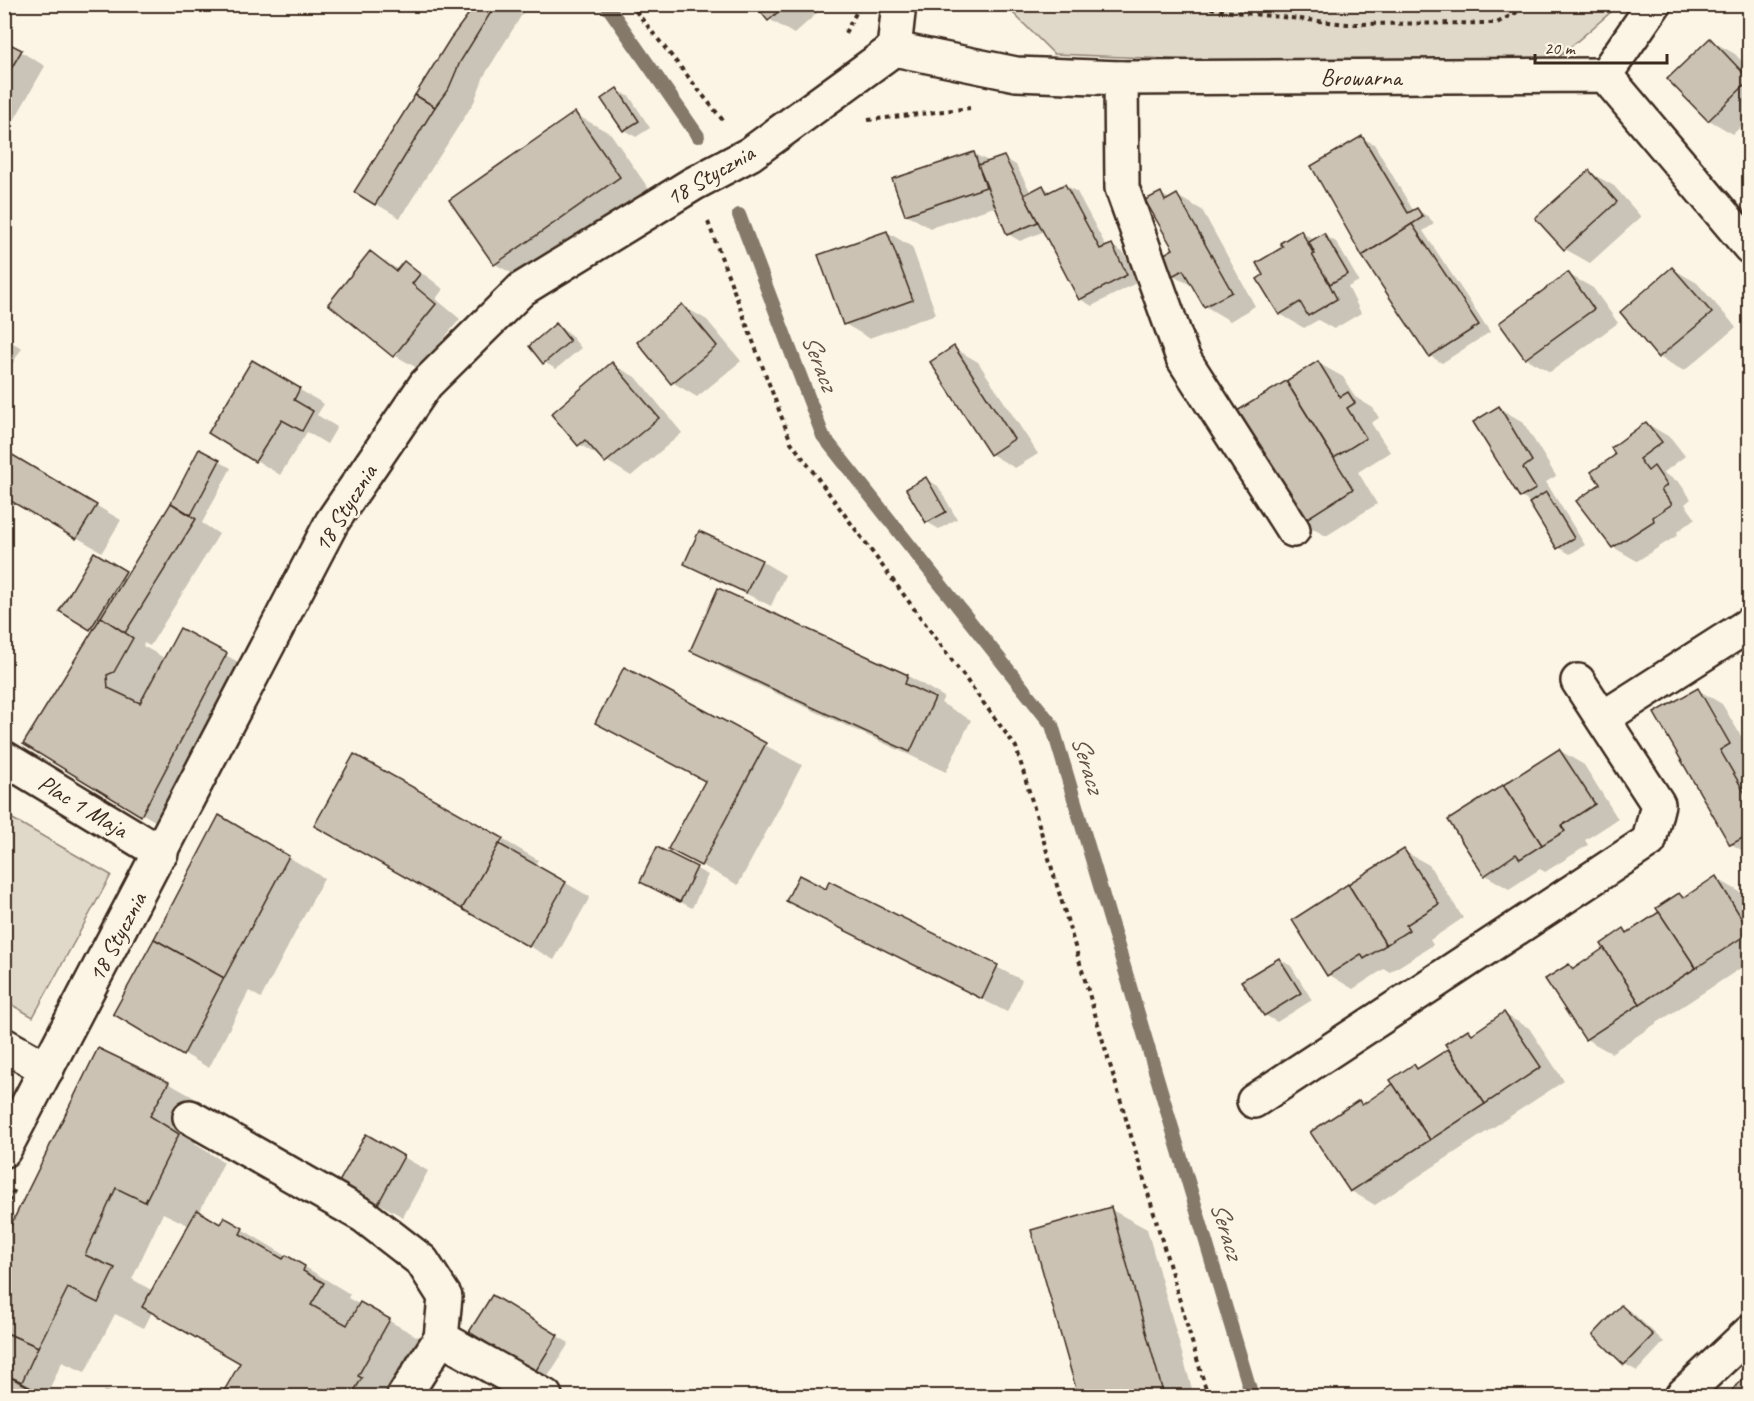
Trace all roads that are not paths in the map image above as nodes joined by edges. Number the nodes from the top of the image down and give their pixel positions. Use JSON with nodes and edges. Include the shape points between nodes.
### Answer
{"nodes":[{"id":1,"x":899,"y":4,"type":"edge"},
{"id":2,"x":1654,"y":4,"type":"edge"},
{"id":3,"x":894,"y":49,"type":"junction"},
{"id":4,"x":1605,"y":75,"type":"junction"},
{"id":5,"x":1121,"y":78,"type":"junction"},
{"id":6,"x":1749,"y":247,"type":"edge"},
{"id":7,"x":1293,"y":530,"type":"dead end"},
{"id":8,"x":1749,"y":624,"type":"edge"},
{"id":9,"x":1578,"y":681,"type":"dead end"},
{"id":10,"x":1603,"y":718,"type":"junction"},
{"id":11,"x":4,"y":758,"type":"edge"},
{"id":12,"x":161,"y":853,"type":"junction"},
{"id":13,"x":4,"y":1045,"type":"edge"},
{"id":14,"x":47,"y":1069,"type":"junction"},
{"id":15,"x":1254,"y":1101,"type":"dead end"},
{"id":16,"x":190,"y":1117,"type":"dead end"},
{"id":17,"x":4,"y":1150,"type":"edge"},
{"id":18,"x":1749,"y":1332,"type":"edge"},
{"id":19,"x":441,"y":1338,"type":"junction"},
{"id":20,"x":404,"y":1396,"type":"edge"},
{"id":21,"x":545,"y":1396,"type":"edge"},
{"id":22,"x":1682,"y":1396,"type":"edge"}],
"edges":[{"from":1,"to":3,"type":"street"},
{"from":2,"to":4,"type":"street"},
{"from":3,"to":5,"type":"street","name":"Browarna","via":[[1016,74]]},
{"from":3,"to":12,"type":"street","name":"18 Stycznia","via":[[750,154],[693,184],[522,289],[426,384],[332,522]]},
{"from":4,"to":5,"type":"street","name":"Browarna"},
{"from":4,"to":6,"type":"street"},
{"from":5,"to":7,"type":"street","via":[[1122,188],[1183,358]]},
{"from":8,"to":10,"type":"street"},
{"from":9,"to":10,"type":"street"},
{"from":10,"to":15,"type":"street","via":[[1658,804],[1648,841]]},
{"from":11,"to":12,"type":"street","name":"Plac 1 Maja"},
{"from":12,"to":14,"type":"street","name":"18 Stycznia"},
{"from":13,"to":14,"type":"street"},
{"from":14,"to":17,"type":"street","name":"18 Stycznia"},
{"from":16,"to":19,"type":"street","via":[[364,1216],[422,1261],[445,1298]]},
{"from":18,"to":22,"type":"street"},
{"from":19,"to":20,"type":"street"},
{"from":19,"to":21,"type":"street"}]}
